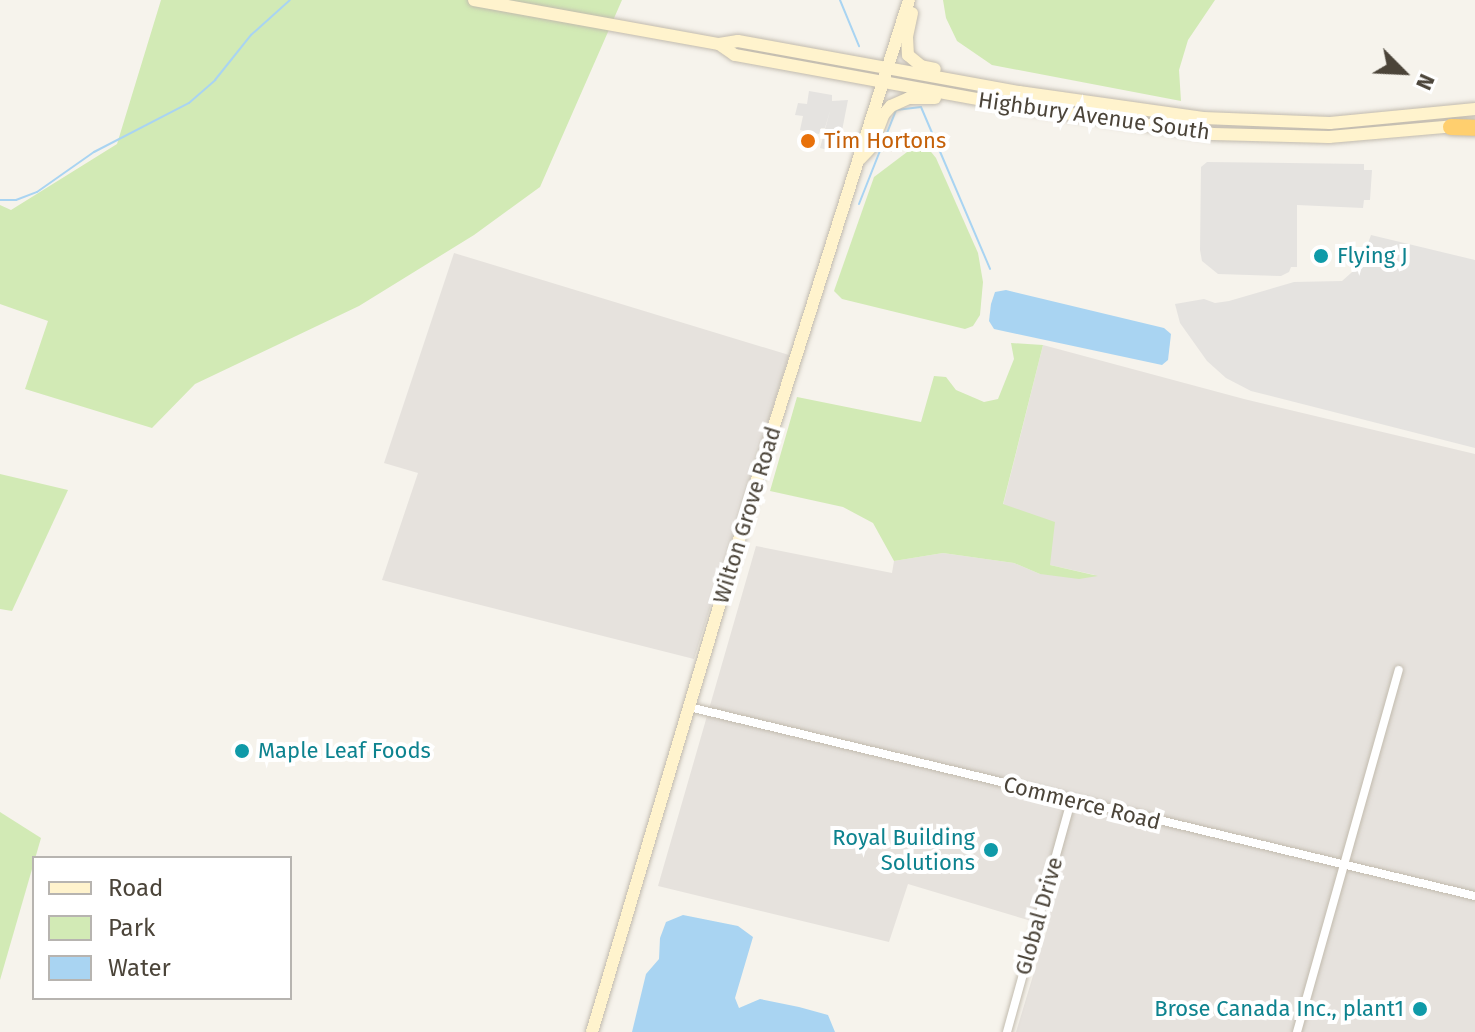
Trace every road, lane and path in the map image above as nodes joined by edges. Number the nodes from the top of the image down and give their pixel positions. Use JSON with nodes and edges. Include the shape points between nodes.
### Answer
{"nodes":[{"id":1,"x":474,"y":0,"type":"edge"},
{"id":2,"x":909,"y":0,"type":"edge"},
{"id":3,"x":915,"y":0,"type":"edge"},
{"id":4,"x":719,"y":44,"type":"junction"},
{"id":5,"x":887,"y":67,"type":"junction"},
{"id":6,"x":972,"y":81,"type":"junction"},
{"id":7,"x":882,"y":82,"type":"junction"},
{"id":8,"x":969,"y":98,"type":"junction"},
{"id":9,"x":1475,"y":109,"type":"edge"},
{"id":10,"x":1475,"y":122,"type":"edge"},
{"id":11,"x":1451,"y":127,"type":"junction"},
{"id":12,"x":1475,"y":128,"type":"edge"},
{"id":13,"x":857,"y":161,"type":"junction"},
{"id":14,"x":1399,"y":670,"type":"dead end"},
{"id":15,"x":689,"y":707,"type":"junction"},
{"id":16,"x":1071,"y":801,"type":"junction"},
{"id":17,"x":1344,"y":865,"type":"junction"},
{"id":18,"x":1475,"y":896,"type":"edge"},
{"id":19,"x":592,"y":1032,"type":"edge"},
{"id":20,"x":1007,"y":1032,"type":"edge"},
{"id":21,"x":1297,"y":1032,"type":"edge"}],
"edges":[{"from":1,"to":4,"type":"main road","name":"Highbury Avenue South"},
{"from":2,"to":5,"type":"main road","name":"Wilton Grove Road"},
{"from":3,"to":6,"type":"main road","via":[[908,55],[921,66]]},
{"from":4,"to":5,"type":"main road","name":"Highbury Avenue South","via":[[738,41]]},
{"from":4,"to":7,"type":"main road","name":"Highbury Avenue South","via":[[735,55]]},
{"from":5,"to":6,"type":"main road","name":"Highbury Avenue South"},
{"from":5,"to":7,"type":"main road","name":"Wilton Grove Road"},
{"from":6,"to":9,"type":"main road","name":"Highbury Avenue South","via":[[1158,113],[1290,124]]},
{"from":7,"to":8,"type":"main road","name":"Highbury Avenue South"},
{"from":7,"to":13,"type":"main road","name":"Wilton Grove Road"},
{"from":8,"to":11,"type":"main road","name":"Highbury Avenue South","via":[[1213,134],[1329,137]]},
{"from":8,"to":13,"type":"main road","via":[[899,101],[883,115],[871,147]]},
{"from":10,"to":11,"type":"main road","name":"Highbury Avenue South"},
{"from":11,"to":12,"type":"highway"},
{"from":13,"to":15,"type":"main road","name":"Wilton Grove Road"},
{"from":14,"to":17,"type":"street"},
{"from":15,"to":16,"type":"street","name":"Commerce Road"},
{"from":15,"to":19,"type":"main road","name":"Wilton Grove Road"},
{"from":16,"to":17,"type":"street","name":"Commerce Road"},
{"from":16,"to":20,"type":"street","name":"Global Drive"},
{"from":17,"to":18,"type":"street","name":"Commerce Road"},
{"from":17,"to":21,"type":"street"}]}
